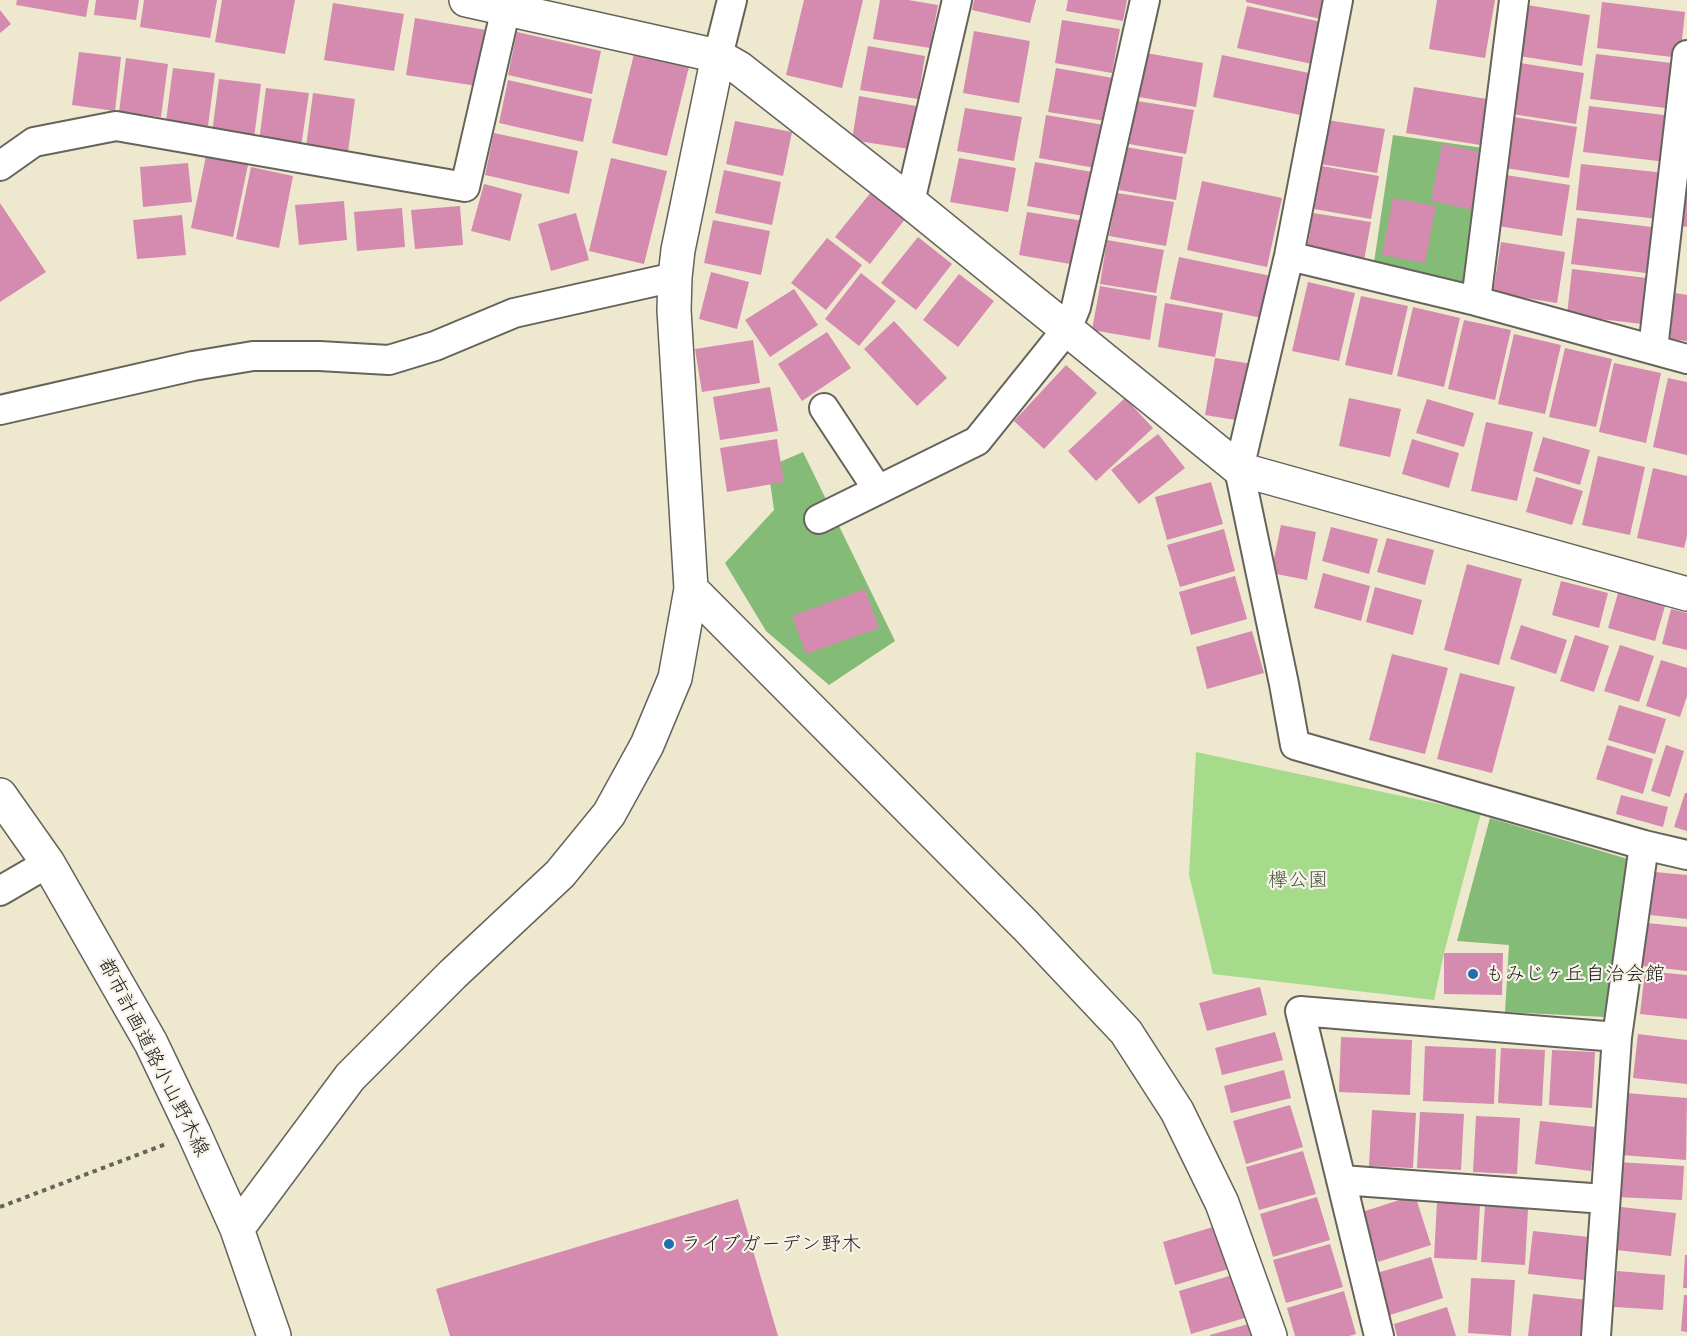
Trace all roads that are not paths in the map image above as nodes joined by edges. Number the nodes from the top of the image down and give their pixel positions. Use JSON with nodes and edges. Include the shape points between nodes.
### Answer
{"nodes":[{"id":1,"x":466,"y":0,"type":"edge"},
{"id":2,"x":732,"y":0,"type":"edge"},
{"id":3,"x":957,"y":0,"type":"edge"},
{"id":4,"x":1145,"y":0,"type":"edge"},
{"id":5,"x":1338,"y":0,"type":"edge"},
{"id":6,"x":1514,"y":0,"type":"edge"},
{"id":7,"x":506,"y":8,"type":"junction"},
{"id":8,"x":1687,"y":55,"type":"edge"},
{"id":9,"x":718,"y":56,"type":"junction"},
{"id":10,"x":0,"y":166,"type":"edge"},
{"id":11,"x":910,"y":202,"type":"junction"},
{"id":12,"x":1289,"y":256,"type":"junction"},
{"id":13,"x":675,"y":277,"type":"junction"},
{"id":14,"x":1476,"y":301,"type":"junction"},
{"id":15,"x":1067,"y":329,"type":"junction"},
{"id":16,"x":1653,"y":349,"type":"junction"},
{"id":17,"x":1687,"y":359,"type":"edge"},
{"id":18,"x":824,"y":408,"type":"dead end"},
{"id":19,"x":0,"y":410,"type":"edge"},
{"id":20,"x":1239,"y":469,"type":"junction"},
{"id":21,"x":878,"y":490,"type":"junction"},
{"id":22,"x":819,"y":519,"type":"dead end"},
{"id":23,"x":691,"y":589,"type":"junction"},
{"id":24,"x":1687,"y":594,"type":"edge"},
{"id":25,"x":0,"y":795,"type":"edge"},
{"id":26,"x":1644,"y":845,"type":"junction"},
{"id":27,"x":1687,"y":855,"type":"edge"},
{"id":28,"x":48,"y":863,"type":"junction"},
{"id":29,"x":0,"y":891,"type":"edge"},
{"id":30,"x":1617,"y":1037,"type":"junction"},
{"id":31,"x":1341,"y":1180,"type":"junction"},
{"id":32,"x":1605,"y":1199,"type":"junction"},
{"id":33,"x":237,"y":1230,"type":"junction"},
{"id":34,"x":274,"y":1336,"type":"edge"},
{"id":35,"x":1270,"y":1336,"type":"edge"},
{"id":36,"x":1379,"y":1336,"type":"edge"},
{"id":37,"x":1596,"y":1336,"type":"edge"}],
"edges":[{"from":1,"to":7,"type":"street"},
{"from":2,"to":9,"type":"street"},
{"from":3,"to":11,"type":"street"},
{"from":4,"to":15,"type":"street","via":[[1076,307]]},
{"from":5,"to":12,"type":"street"},
{"from":6,"to":14,"type":"street"},
{"from":7,"to":9,"type":"street"},
{"from":7,"to":10,"type":"street","via":[[465,187],[116,126],[34,142]]},
{"from":8,"to":16,"type":"street"},
{"from":9,"to":11,"type":"street","via":[[739,68]]},
{"from":9,"to":13,"type":"street"},
{"from":11,"to":15,"type":"street"},
{"from":12,"to":14,"type":"street"},
{"from":12,"to":20,"type":"street"},
{"from":13,"to":19,"type":"street","via":[[514,313],[435,346],[389,360],[253,356]]},
{"from":13,"to":23,"type":"street"},
{"from":14,"to":16,"type":"street"},
{"from":15,"to":20,"type":"street"},
{"from":15,"to":21,"type":"street","via":[[976,441]]},
{"from":16,"to":17,"type":"street"},
{"from":18,"to":21,"type":"street"},
{"from":20,"to":24,"type":"street"},
{"from":20,"to":26,"type":"street","via":[[1295,745]]},
{"from":21,"to":22,"type":"street"},
{"from":23,"to":33,"type":"street","via":[[675,678],[647,745],[609,814],[561,874],[350,1077]]},
{"from":23,"to":35,"type":"street","via":[[1126,1032],[1177,1111],[1222,1203]]},
{"from":25,"to":28,"type":"street","name":"都市計画道路小山野木線"},
{"from":26,"to":27,"type":"street"},
{"from":26,"to":30,"type":"street"},
{"from":28,"to":29,"type":"street"},
{"from":28,"to":33,"type":"street","name":"都市計画道路小山野木線","via":[[151,1043]]},
{"from":30,"to":31,"type":"street","via":[[1300,1011]]},
{"from":30,"to":32,"type":"street"},
{"from":31,"to":32,"type":"street"},
{"from":31,"to":36,"type":"street"},
{"from":32,"to":37,"type":"street"},
{"from":33,"to":34,"type":"street","name":"都市計画道路小山野木線"}]}
